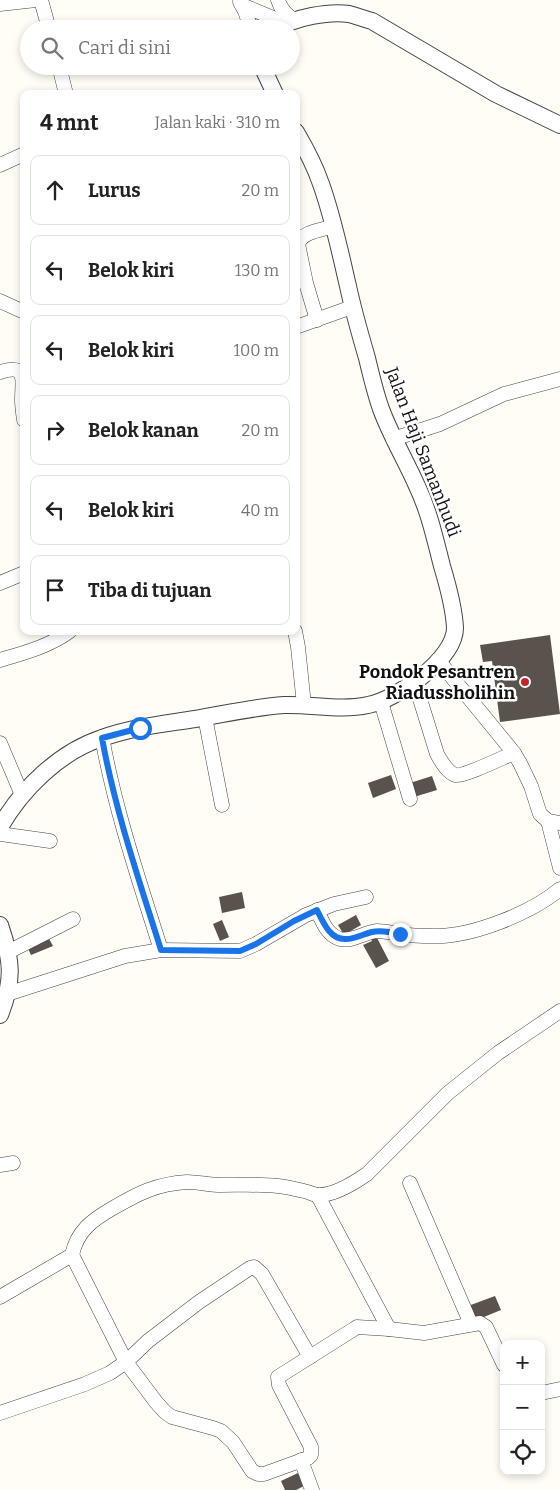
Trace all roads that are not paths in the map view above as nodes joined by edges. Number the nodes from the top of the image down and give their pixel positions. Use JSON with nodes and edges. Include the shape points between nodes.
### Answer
{"nodes":[{"id":1,"x":36,"y":0,"type":"edge"},
{"id":2,"x":41,"y":0,"type":"edge"},
{"id":3,"x":278,"y":0,"type":"edge"},
{"id":4,"x":240,"y":2,"type":"edge"},
{"id":5,"x":0,"y":4,"type":"edge"},
{"id":6,"x":47,"y":20,"type":"edge"},
{"id":7,"x":247,"y":20,"type":"edge"},
{"id":8,"x":278,"y":20,"type":"edge"},
{"id":9,"x":288,"y":20,"type":"edge"},
{"id":10,"x":300,"y":21,"type":"edge"},
{"id":11,"x":61,"y":75,"type":"edge"},
{"id":12,"x":266,"y":75,"type":"edge"},
{"id":13,"x":65,"y":90,"type":"edge"},
{"id":14,"x":273,"y":90,"type":"edge"},
{"id":15,"x":560,"y":126,"type":"edge"},
{"id":16,"x":300,"y":139,"type":"edge"},
{"id":17,"x":20,"y":156,"type":"edge"},
{"id":18,"x":0,"y":164,"type":"edge"},
{"id":19,"x":334,"y":226,"type":"junction"},
{"id":20,"x":300,"y":240,"type":"edge"},
{"id":21,"x":300,"y":254,"type":"edge"},
{"id":22,"x":0,"y":301,"type":"edge"},
{"id":23,"x":352,"y":307,"type":"junction"},
{"id":24,"x":20,"y":310,"type":"edge"},
{"id":25,"x":317,"y":320,"type":"junction"},
{"id":26,"x":300,"y":326,"type":"edge"},
{"id":27,"x":0,"y":372,"type":"edge"},
{"id":28,"x":20,"y":372,"type":"edge"},
{"id":29,"x":560,"y":379,"type":"edge"},
{"id":30,"x":393,"y":439,"type":"junction"},
{"id":31,"x":20,"y":575,"type":"edge"},
{"id":32,"x":0,"y":583,"type":"edge"},
{"id":33,"x":65,"y":635,"type":"edge"},
{"id":34,"x":295,"y":635,"type":"edge"},
{"id":35,"x":0,"y":660,"type":"edge"},
{"id":36,"x":438,"y":660,"type":"junction"},
{"id":37,"x":415,"y":683,"type":"junction"},
{"id":38,"x":381,"y":702,"type":"junction"},
{"id":39,"x":304,"y":705,"type":"junction"},
{"id":40,"x":205,"y":717,"type":"junction"},
{"id":41,"x":102,"y":738,"type":"junction"},
{"id":42,"x":0,"y":743,"type":"edge"},
{"id":43,"x":514,"y":753,"type":"junction"},
{"id":44,"x":22,"y":795,"type":"junction"},
{"id":45,"x":410,"y":799,"type":"dead end"},
{"id":46,"x":222,"y":806,"type":"dead end"},
{"id":47,"x":554,"y":822,"type":"edge"},
{"id":48,"x":0,"y":827,"type":"edge"},
{"id":49,"x":0,"y":834,"type":"edge"},
{"id":50,"x":50,"y":841,"type":"dead end"},
{"id":51,"x":560,"y":868,"type":"edge"},
{"id":52,"x":560,"y":889,"type":"edge"},
{"id":53,"x":366,"y":897,"type":"dead end"},
{"id":54,"x":317,"y":910,"type":"junction"},
{"id":55,"x":73,"y":919,"type":"dead end"},
{"id":56,"x":0,"y":925,"type":"edge"},
{"id":57,"x":161,"y":950,"type":"junction"},
{"id":58,"x":8,"y":952,"type":"junction"},
{"id":59,"x":6,"y":994,"type":"junction"},
{"id":60,"x":560,"y":1011,"type":"edge"},
{"id":61,"x":0,"y":1014,"type":"edge"},
{"id":62,"x":410,"y":1183,"type":"dead end"},
{"id":63,"x":318,"y":1196,"type":"junction"},
{"id":64,"x":72,"y":1255,"type":"junction"},
{"id":65,"x":0,"y":1297,"type":"edge"},
{"id":66,"x":471,"y":1324,"type":"junction"},
{"id":67,"x":389,"y":1329,"type":"junction"},
{"id":68,"x":310,"y":1357,"type":"junction"},
{"id":69,"x":500,"y":1357,"type":"edge"},
{"id":70,"x":126,"y":1362,"type":"junction"},
{"id":71,"x":560,"y":1389,"type":"edge"},
{"id":72,"x":545,"y":1392,"type":"edge"},
{"id":73,"x":0,"y":1413,"type":"edge"},
{"id":74,"x":302,"y":1460,"type":"junction"},
{"id":75,"x":312,"y":1490,"type":"edge"}],
"edges":[{"from":1,"to":5,"type":"street"},
{"from":2,"to":6,"type":"street"},
{"from":3,"to":9,"type":"street"},
{"from":4,"to":7,"type":"street"},
{"from":4,"to":8,"type":"street"},
{"from":10,"to":15,"type":"street","via":[[333,13],[372,21],[496,94]]},
{"from":11,"to":13,"type":"street"},
{"from":12,"to":14,"type":"street"},
{"from":16,"to":19,"type":"street","name":"Jalan Haji Samanhudi","via":[[321,182]]},
{"from":17,"to":18,"type":"street"},
{"from":19,"to":20,"type":"street","via":[[306,234]]},
{"from":19,"to":23,"type":"street","name":"Jalan Haji Samanhudi"},
{"from":21,"to":25,"type":"street"},
{"from":22,"to":24,"type":"street"},
{"from":23,"to":25,"type":"street"},
{"from":23,"to":30,"type":"street","name":"Jalan Haji Samanhudi"},
{"from":25,"to":26,"type":"street"},
{"from":27,"to":28,"type":"street","via":[[11,369]]},
{"from":29,"to":30,"type":"street","via":[[504,394],[440,424]]},
{"from":30,"to":36,"type":"street","name":"Jalan Haji Samanhudi","via":[[427,513],[451,598],[455,630],[450,644]]},
{"from":31,"to":32,"type":"street"},
{"from":33,"to":35,"type":"street","via":[[40,648]]},
{"from":34,"to":39,"type":"street"},
{"from":36,"to":37,"type":"street","name":"Jalan Haji Samanhudi"},
{"from":36,"to":43,"type":"street"},
{"from":37,"to":38,"type":"street","name":"Jalan Haji Samanhudi"},
{"from":37,"to":43,"type":"street","via":[[437,754],[454,774],[471,771]]},
{"from":38,"to":39,"type":"street","name":"Jalan Haji Samanhudi","via":[[340,708]]},
{"from":38,"to":45,"type":"street"},
{"from":39,"to":40,"type":"street","name":"Jalan Haji Samanhudi","via":[[258,707]]},
{"from":40,"to":41,"type":"street","name":"Jalan Haji Samanhudi"},
{"from":40,"to":46,"type":"street"},
{"from":41,"to":44,"type":"street","name":"Jalan Haji Samanhudi","via":[[77,749],[52,766]]},
{"from":41,"to":57,"type":"street","via":[[119,814]]},
{"from":42,"to":44,"type":"street"},
{"from":43,"to":47,"type":"street","via":[[531,786],[540,814]]},
{"from":44,"to":48,"type":"street","name":"Jalan Haji Samanhudi"},
{"from":47,"to":51,"type":"street"},
{"from":49,"to":50,"type":"street"},
{"from":52,"to":54,"type":"street","via":[[528,909],[492,925],[436,936],[375,931],[345,940],[331,934]]},
{"from":53,"to":54,"type":"street"},
{"from":54,"to":57,"type":"street","via":[[240,951]]},
{"from":55,"to":58,"type":"street"},
{"from":56,"to":58,"type":"street"},
{"from":57,"to":59,"type":"street","via":[[125,956]]},
{"from":58,"to":59,"type":"street","via":[[10,975]]},
{"from":59,"to":61,"type":"street"},
{"from":60,"to":63,"type":"street","via":[[498,1053],[448,1093],[367,1174],[352,1185]]},
{"from":62,"to":66,"type":"street"},
{"from":63,"to":64,"type":"street","via":[[302,1190],[252,1184],[189,1182],[162,1185],[141,1192],[104,1213],[84,1229],[75,1242]]},
{"from":63,"to":67,"type":"street"},
{"from":64,"to":65,"type":"street"},
{"from":64,"to":70,"type":"street"},
{"from":66,"to":67,"type":"street","via":[[424,1333]]},
{"from":66,"to":69,"type":"street","via":[[480,1323],[486,1327]]},
{"from":67,"to":68,"type":"street","via":[[357,1327]]},
{"from":68,"to":70,"type":"street","via":[[262,1274],[254,1267],[199,1302]]},
{"from":68,"to":74,"type":"street","via":[[278,1377],[311,1447],[311,1455]]},
{"from":70,"to":73,"type":"street","via":[[85,1384]]},
{"from":70,"to":74,"type":"street","via":[[165,1412],[221,1431],[252,1471],[264,1474]]},
{"from":71,"to":72,"type":"street"},
{"from":74,"to":75,"type":"street"}]}
